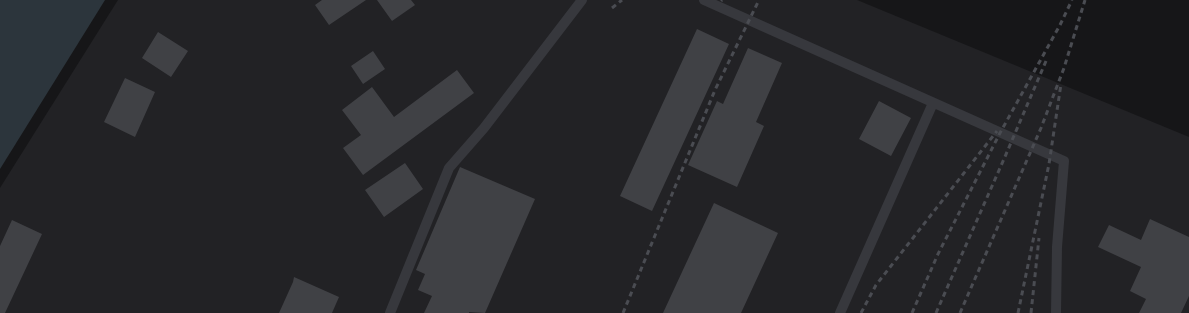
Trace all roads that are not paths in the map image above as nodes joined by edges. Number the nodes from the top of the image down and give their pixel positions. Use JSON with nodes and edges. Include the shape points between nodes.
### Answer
{"nodes":[{"id":1,"x":582,"y":0,"type":"edge"},
{"id":2,"x":704,"y":0,"type":"edge"},
{"id":3,"x":933,"y":103,"type":"junction"},
{"id":4,"x":390,"y":313,"type":"edge"},
{"id":5,"x":840,"y":313,"type":"edge"},
{"id":6,"x":1056,"y":313,"type":"edge"}],
"edges":[{"from":1,"to":4,"type":"lane","via":[[484,128],[449,168]]},
{"from":2,"to":3,"type":"lane"},
{"from":3,"to":5,"type":"lane"},
{"from":3,"to":6,"type":"lane","via":[[1064,161],[1057,247]]}]}
